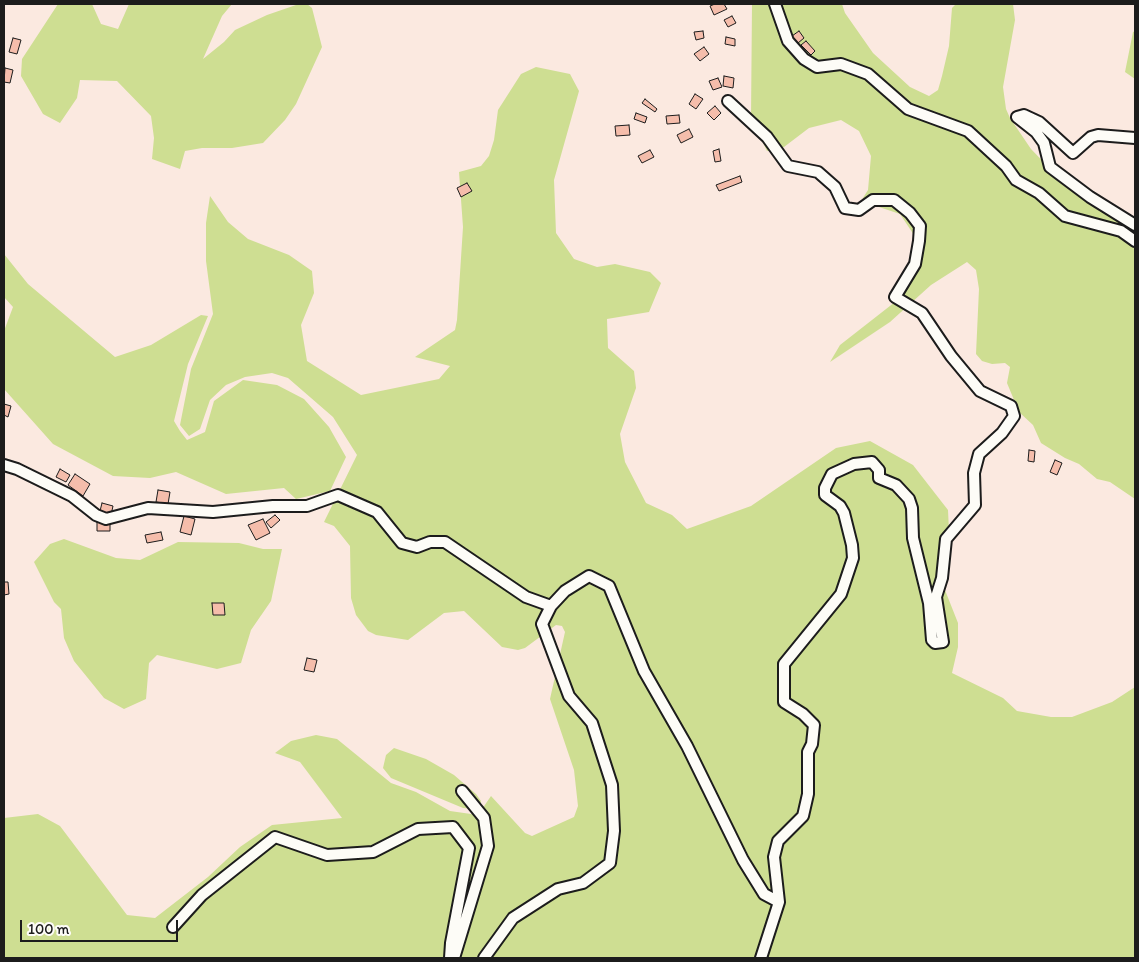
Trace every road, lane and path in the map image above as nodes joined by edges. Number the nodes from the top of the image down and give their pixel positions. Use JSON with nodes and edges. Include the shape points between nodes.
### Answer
{"nodes":[{"id":1,"x":775,"y":4,"type":"edge"},
{"id":2,"x":728,"y":101,"type":"dead end"},
{"id":3,"x":1135,"y":138,"type":"edge"},
{"id":4,"x":1135,"y":225,"type":"edge"},
{"id":5,"x":1135,"y":240,"type":"edge"},
{"id":6,"x":4,"y":466,"type":"edge"},
{"id":7,"x":551,"y":606,"type":"junction"},
{"id":8,"x":462,"y":791,"type":"dead end"},
{"id":9,"x":779,"y":902,"type":"junction"},
{"id":10,"x":173,"y":928,"type":"dead end"},
{"id":11,"x":452,"y":958,"type":"edge"},
{"id":12,"x":484,"y":958,"type":"edge"},
{"id":13,"x":761,"y":958,"type":"edge"}],
"edges":[{"from":1,"to":5,"type":"street","via":[[788,41],[804,59],[817,67],[841,64],[868,74],[908,109],[968,131],[1006,166],[1016,180],[1039,192],[1065,216],[1121,231]]},
{"from":2,"to":9,"type":"street","via":[[767,136],[788,166],[818,172],[834,187],[845,208],[859,210],[873,200],[894,200],[910,213],[920,226],[915,264],[894,297],[922,313],[980,391],[1011,406],[1014,416],[1002,433],[979,454],[974,474],[975,505],[946,539],[942,578],[936,597],[943,642],[932,640],[909,498],[896,485],[879,478],[879,470],[872,462],[854,464],[832,474],[825,488],[825,495],[844,513],[853,558],[841,594],[784,664],[784,702],[814,725],[808,752],[808,794],[803,816],[778,841],[774,857]]},
{"from":3,"to":4,"type":"street","via":[[1098,135],[1073,153],[1039,122],[1024,115],[1017,117],[1036,132],[1044,144],[1050,167]]},
{"from":6,"to":7,"type":"street","via":[[17,469],[72,496],[96,516],[106,519],[148,508],[213,512],[307,506],[338,496],[378,512],[402,543],[417,547],[430,542],[446,542],[526,597]]},
{"from":7,"to":9,"type":"street","via":[[565,591],[589,576],[609,586],[644,671],[687,746],[743,860],[764,894]]},
{"from":7,"to":12,"type":"street","via":[[542,624],[569,696],[592,723],[612,785],[614,830],[610,864],[583,883],[558,889],[513,918]]},
{"from":8,"to":11,"type":"street","via":[[484,818],[488,846]]},
{"from":9,"to":13,"type":"street"},
{"from":10,"to":11,"type":"street","via":[[202,895],[276,837],[327,855],[373,852],[418,829],[453,828],[469,848],[451,943]]}]}
